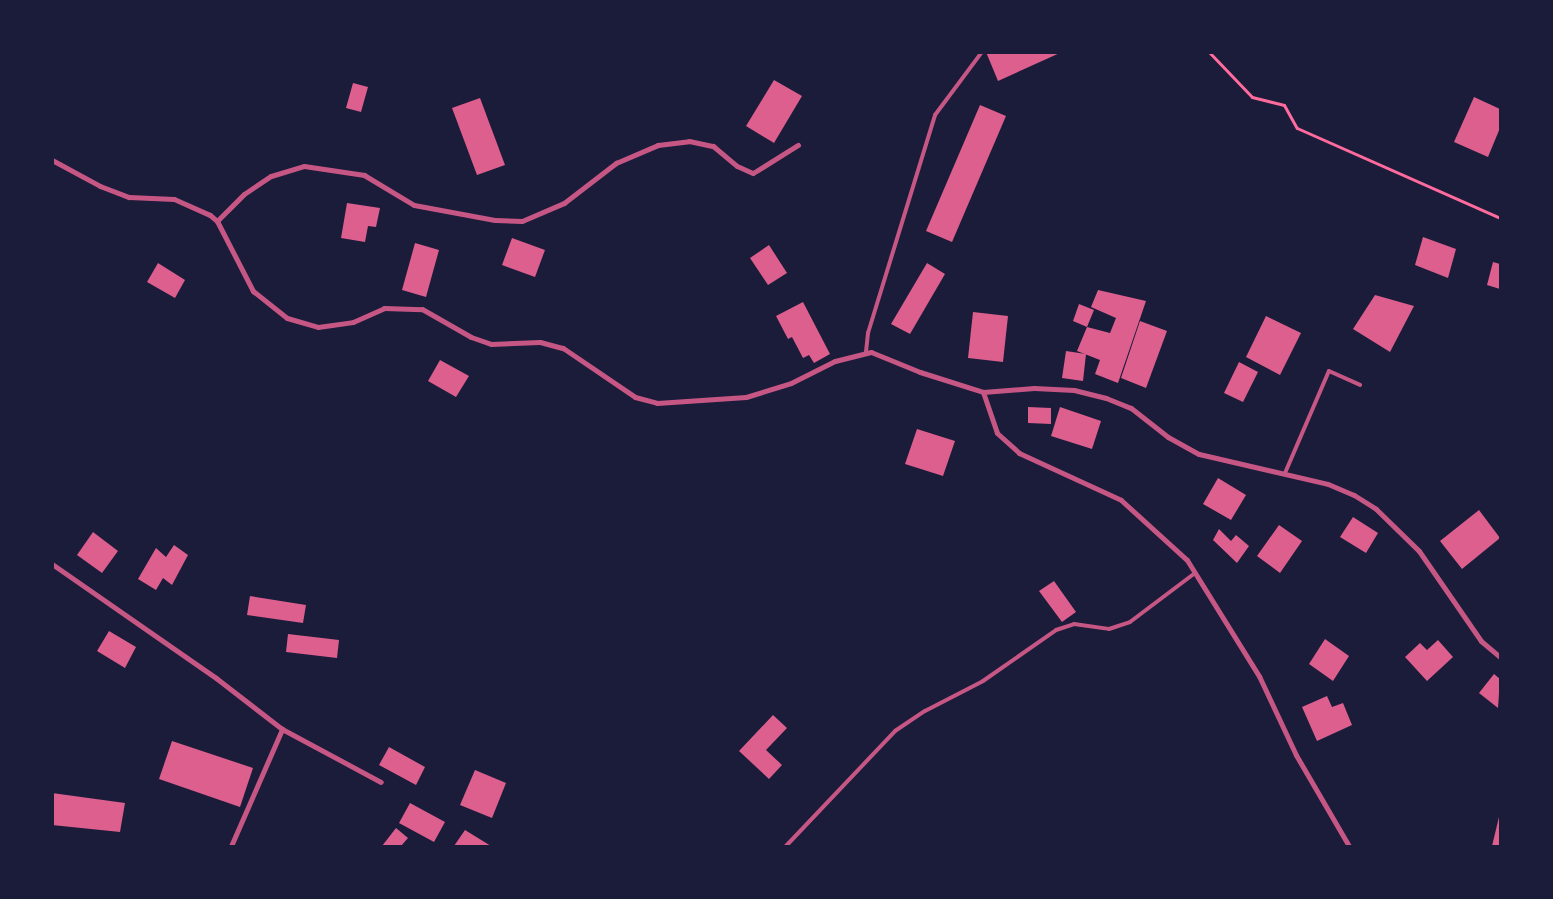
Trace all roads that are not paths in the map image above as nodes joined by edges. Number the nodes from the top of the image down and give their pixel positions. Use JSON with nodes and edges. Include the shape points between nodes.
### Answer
{"nodes":[{"id":1,"x":982,"y":52,"type":"edge"},
{"id":2,"x":798,"y":144,"type":"dead end"},
{"id":3,"x":52,"y":160,"type":"edge"},
{"id":4,"x":217,"y":221,"type":"junction"},
{"id":5,"x":866,"y":352,"type":"junction"},
{"id":6,"x":1360,"y":385,"type":"dead end"},
{"id":7,"x":983,"y":392,"type":"junction"},
{"id":8,"x":1285,"y":473,"type":"junction"},
{"id":9,"x":52,"y":564,"type":"edge"},
{"id":10,"x":1195,"y":573,"type":"junction"},
{"id":11,"x":1500,"y":657,"type":"edge"},
{"id":12,"x":282,"y":729,"type":"junction"},
{"id":13,"x":382,"y":782,"type":"dead end"},
{"id":14,"x":231,"y":846,"type":"edge"},
{"id":15,"x":786,"y":846,"type":"edge"},
{"id":16,"x":1349,"y":846,"type":"edge"}],
"edges":[{"from":1,"to":5,"type":"lane","via":[[935,116],[868,333]]},
{"from":2,"to":4,"type":"street","via":[[753,173],[737,166],[713,146],[689,141],[658,145],[616,162],[564,204],[522,221],[495,220],[414,205],[364,176],[304,166],[271,176],[244,194]]},
{"from":3,"to":4,"type":"street","via":[[100,186],[130,196],[174,199],[210,214]]},
{"from":4,"to":5,"type":"street","via":[[253,291],[287,318],[332,328],[384,308],[422,309],[490,344],[540,342],[563,348],[635,397],[657,403],[746,397],[791,383],[835,361]]},
{"from":5,"to":7,"type":"street"},
{"from":6,"to":8,"type":"lane","via":[[1329,371]]},
{"from":7,"to":8,"type":"street","via":[[1074,390],[1106,398],[1131,408],[1168,437],[1199,454]]},
{"from":7,"to":10,"type":"street","via":[[997,432],[1019,453],[1121,500],[1187,560]]},
{"from":8,"to":11,"type":"street","via":[[1328,484],[1354,494],[1376,508],[1419,551],[1481,641]]},
{"from":9,"to":12,"type":"street","via":[[216,678]]},
{"from":10,"to":15,"type":"lane","via":[[1130,622],[1109,629],[1074,624],[1056,630],[983,681],[925,710],[896,731]]},
{"from":10,"to":16,"type":"street","via":[[1259,676],[1296,755]]},
{"from":12,"to":13,"type":"street"},
{"from":12,"to":14,"type":"street"}]}
